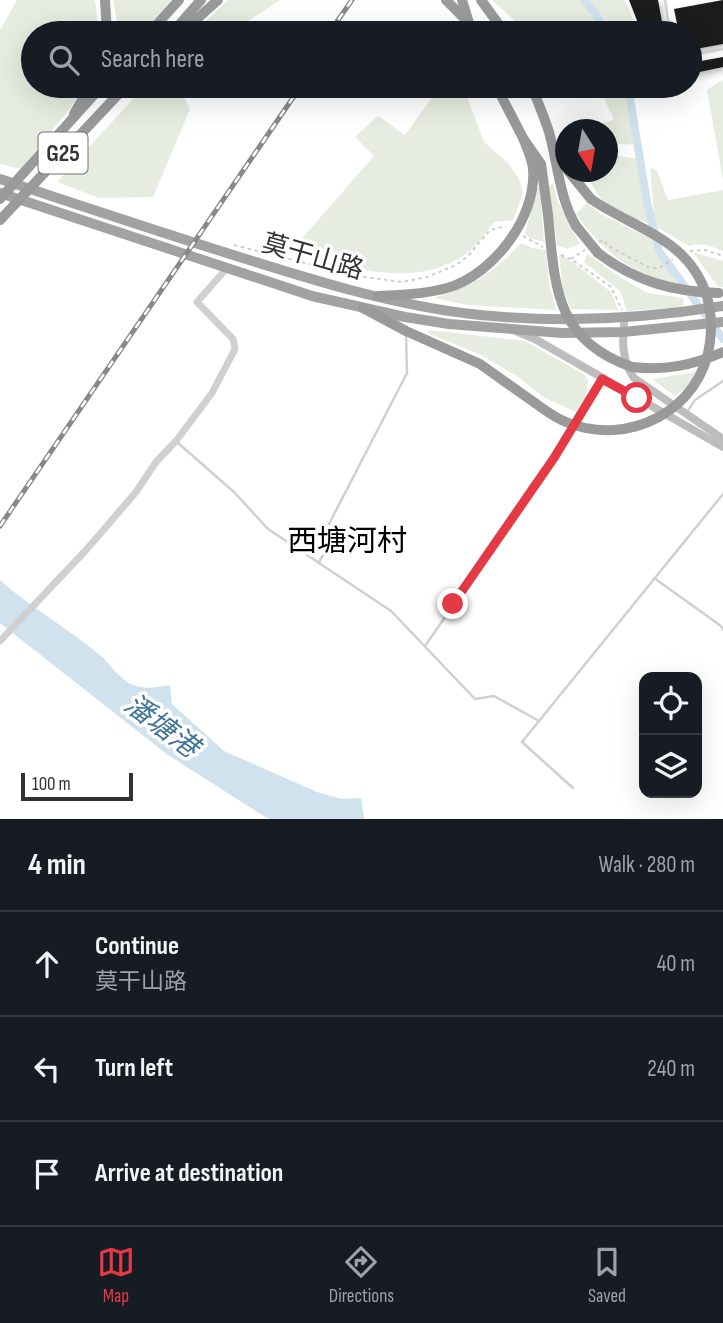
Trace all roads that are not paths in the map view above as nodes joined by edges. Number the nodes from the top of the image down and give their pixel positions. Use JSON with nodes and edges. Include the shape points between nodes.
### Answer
{"nodes":[{"id":1,"x":105,"y":0,"type":"edge"},
{"id":2,"x":179,"y":0,"type":"edge"},
{"id":3,"x":201,"y":0,"type":"edge"},
{"id":4,"x":218,"y":0,"type":"edge"},
{"id":5,"x":446,"y":0,"type":"edge"},
{"id":6,"x":462,"y":0,"type":"edge"},
{"id":7,"x":481,"y":0,"type":"edge"},
{"id":8,"x":666,"y":0,"type":"edge"},
{"id":9,"x":106,"y":21,"type":"edge"},
{"id":10,"x":160,"y":21,"type":"edge"},
{"id":11,"x":183,"y":21,"type":"edge"},
{"id":12,"x":194,"y":21,"type":"edge"},
{"id":13,"x":465,"y":21,"type":"edge"},
{"id":14,"x":469,"y":21,"type":"edge"},
{"id":15,"x":496,"y":21,"type":"edge"},
{"id":16,"x":669,"y":21,"type":"edge"},
{"id":17,"x":723,"y":49,"type":"edge"},
{"id":18,"x":702,"y":53,"type":"edge"},
{"id":19,"x":83,"y":98,"type":"edge"},
{"id":20,"x":91,"y":98,"type":"edge"},
{"id":21,"x":115,"y":98,"type":"edge"},
{"id":22,"x":502,"y":98,"type":"edge"},
{"id":23,"x":536,"y":98,"type":"edge"},
{"id":24,"x":69,"y":123,"type":"junction"},
{"id":25,"x":549,"y":133,"type":"junction"},
{"id":26,"x":523,"y":138,"type":"junction"},
{"id":27,"x":555,"y":145,"type":"edge"},
{"id":28,"x":0,"y":179,"type":"edge"},
{"id":29,"x":577,"y":182,"type":"edge"},
{"id":30,"x":0,"y":193,"type":"edge"},
{"id":31,"x":0,"y":199,"type":"edge"},
{"id":32,"x":0,"y":220,"type":"edge"},
{"id":33,"x":227,"y":268,"type":"junction"},
{"id":34,"x":721,"y":293,"type":"edge"},
{"id":35,"x":377,"y":296,"type":"junction"},
{"id":36,"x":722,"y":306,"type":"edge"},
{"id":37,"x":363,"y":308,"type":"junction"},
{"id":38,"x":625,"y":317,"type":"junction"},
{"id":39,"x":723,"y":322,"type":"edge"},
{"id":40,"x":406,"y":331,"type":"junction"},
{"id":41,"x":515,"y":331,"type":"junction"},
{"id":42,"x":623,"y":332,"type":"junction"},
{"id":43,"x":723,"y":352,"type":"edge"},
{"id":44,"x":602,"y":379,"type":"junction"},
{"id":45,"x":723,"y":381,"type":"edge"},
{"id":46,"x":685,"y":415,"type":"junction"},
{"id":47,"x":723,"y":439,"type":"edge"},
{"id":48,"x":176,"y":440,"type":"junction"},
{"id":49,"x":723,"y":447,"type":"edge"},
{"id":50,"x":723,"y":494,"type":"edge"},
{"id":51,"x":319,"y":563,"type":"junction"},
{"id":52,"x":654,"y":578,"type":"junction"},
{"id":53,"x":723,"y":631,"type":"edge"},
{"id":54,"x":0,"y":641,"type":"edge"},
{"id":55,"x":425,"y":646,"type":"junction"},
{"id":56,"x":539,"y":721,"type":"junction"},
{"id":57,"x":573,"y":788,"type":"dead end"}],
"edges":[{"from":1,"to":9,"type":"highway"},
{"from":2,"to":10,"type":"highway"},
{"from":3,"to":11,"type":"highway"},
{"from":4,"to":12,"type":"highway"},
{"from":5,"to":13,"type":"highway"},
{"from":6,"to":14,"type":"highway"},
{"from":7,"to":15,"type":"highway"},
{"from":8,"to":16,"type":"lane"},
{"from":17,"to":18,"type":"lane"},
{"from":19,"to":24,"type":"highway","bridge":true},
{"from":20,"to":24,"type":"highway","number":"G25","bridge":true},
{"from":21,"to":32,"type":"highway","number":"G25","bridge":true},
{"from":22,"to":26,"type":"highway"},
{"from":23,"to":25,"type":"highway"},
{"from":24,"to":31,"type":"highway","number":"G25","bridge":true},
{"from":25,"to":27,"type":"highway"},
{"from":25,"to":34,"type":"highway","bridge":true,"via":[[569,214],[598,253],[625,272],[667,288]]},
{"from":26,"to":35,"type":"highway","via":[[533,180],[522,216],[498,256],[475,275],[449,287]]},
{"from":26,"to":43,"type":"highway","bridge":true,"via":[[541,164],[561,305],[596,350],[621,363],[653,370],[695,363]]},
{"from":28,"to":35,"type":"highway","name":"莫干山路"},
{"from":29,"to":40,"type":"highway","bridge":true,"via":[[609,212],[679,251],[703,285],[712,331],[709,349],[690,393],[671,411],[643,426],[612,430],[579,427],[551,415],[480,364]]},
{"from":30,"to":33,"type":"highway","name":"莫干山路"},
{"from":33,"to":37,"type":"highway","name":"莫干山路"},
{"from":33,"to":48,"type":"street","via":[[197,302],[233,339],[235,349],[212,393]]},
{"from":35,"to":38,"type":"highway","name":"莫干山路","via":[[488,316]]},
{"from":36,"to":38,"type":"highway","name":"莫干山路"},
{"from":37,"to":40,"type":"highway"},
{"from":37,"to":41,"type":"highway","name":"莫干山路"},
{"from":38,"to":42,"type":"main road"},
{"from":39,"to":42,"type":"highway","name":"莫干山路"},
{"from":40,"to":51,"type":"lane","via":[[407,373],[329,524],[335,535]]},
{"from":41,"to":42,"type":"highway","name":"莫干山路"},
{"from":41,"to":44,"type":"main road","name":"莫干山路"},
{"from":42,"to":46,"type":"main road","via":[[628,370]]},
{"from":44,"to":49,"type":"main road","name":"莫干山路"},
{"from":44,"to":55,"type":"lane","via":[[554,458]]},
{"from":45,"to":46,"type":"lane","via":[[695,400]]},
{"from":46,"to":47,"type":"main road"},
{"from":48,"to":51,"type":"lane","via":[[268,529]]},
{"from":48,"to":54,"type":"street","via":[[128,502]]},
{"from":50,"to":52,"type":"lane"},
{"from":51,"to":55,"type":"lane","via":[[391,611]]},
{"from":52,"to":53,"type":"lane"},
{"from":52,"to":56,"type":"lane"},
{"from":55,"to":56,"type":"lane","via":[[475,699],[494,696]]},
{"from":56,"to":57,"type":"lane","via":[[522,741]]}]}
